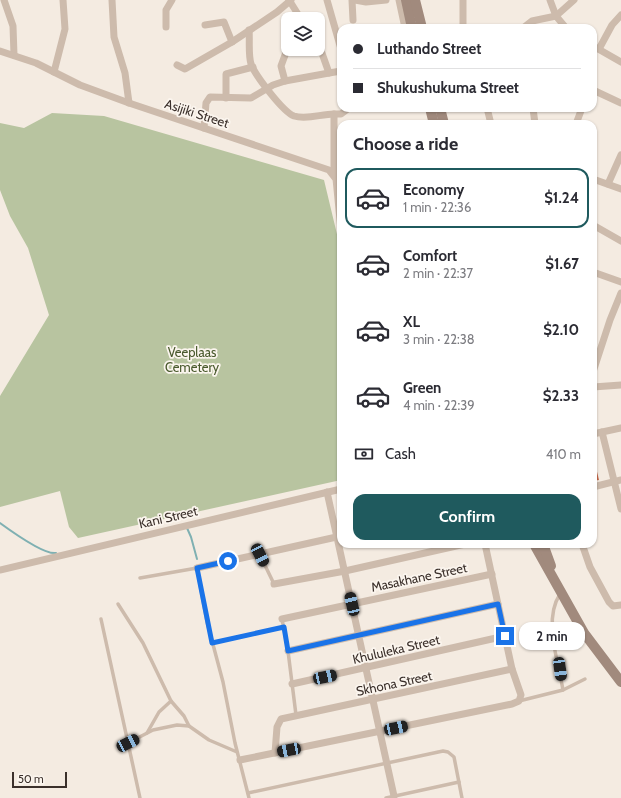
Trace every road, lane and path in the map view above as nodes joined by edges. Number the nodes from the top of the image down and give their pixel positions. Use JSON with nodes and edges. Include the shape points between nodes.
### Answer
{"nodes":[{"id":1,"x":4,"y":0,"type":"edge"},
{"id":2,"x":63,"y":0,"type":"edge"},
{"id":3,"x":112,"y":0,"type":"edge"},
{"id":4,"x":172,"y":0,"type":"edge"},
{"id":5,"x":290,"y":0,"type":"edge"},
{"id":6,"x":327,"y":0,"type":"edge"},
{"id":7,"x":352,"y":0,"type":"edge"},
{"id":8,"x":355,"y":0,"type":"edge"},
{"id":9,"x":386,"y":0,"type":"edge"},
{"id":10,"x":399,"y":0,"type":"edge"},
{"id":11,"x":406,"y":0,"type":"edge"},
{"id":12,"x":415,"y":0,"type":"edge"},
{"id":13,"x":463,"y":0,"type":"edge"},
{"id":14,"x":550,"y":0,"type":"edge"},
{"id":15,"x":574,"y":0,"type":"edge"},
{"id":16,"x":365,"y":1,"type":"edge"},
{"id":17,"x":297,"y":12,"type":"edge"},
{"id":18,"x":556,"y":16,"type":"junction"},
{"id":19,"x":621,"y":16,"type":"edge"},
{"id":20,"x":353,"y":20,"type":"dead end"},
{"id":21,"x":404,"y":24,"type":"edge"},
{"id":22,"x":411,"y":24,"type":"edge"},
{"id":23,"x":421,"y":24,"type":"edge"},
{"id":24,"x":463,"y":24,"type":"edge"},
{"id":25,"x":528,"y":24,"type":"edge"},
{"id":26,"x":563,"y":24,"type":"edge"},
{"id":27,"x":205,"y":26,"type":"dead end"},
{"id":28,"x":166,"y":27,"type":"dead end"},
{"id":29,"x":249,"y":30,"type":"junction"},
{"id":30,"x":337,"y":34,"type":"edge"},
{"id":31,"x":232,"y":42,"type":"junction"},
{"id":32,"x":597,"y":46,"type":"edge"},
{"id":33,"x":597,"y":49,"type":"edge"},
{"id":34,"x":0,"y":51,"type":"edge"},
{"id":35,"x":14,"y":55,"type":"junction"},
{"id":36,"x":285,"y":56,"type":"edge"},
{"id":37,"x":323,"y":56,"type":"edge"},
{"id":38,"x":621,"y":62,"type":"edge"},
{"id":39,"x":177,"y":65,"type":"dead end"},
{"id":40,"x":253,"y":67,"type":"junction"},
{"id":41,"x":54,"y":72,"type":"junction"},
{"id":42,"x":337,"y":72,"type":"edge"},
{"id":43,"x":329,"y":73,"type":"junction"},
{"id":44,"x":285,"y":82,"type":"junction"},
{"id":45,"x":268,"y":88,"type":"junction"},
{"id":46,"x":597,"y":92,"type":"edge"},
{"id":47,"x":226,"y":98,"type":"junction"},
{"id":48,"x":129,"y":103,"type":"junction"},
{"id":49,"x":621,"y":103,"type":"edge"},
{"id":50,"x":344,"y":112,"type":"edge"},
{"id":51,"x":334,"y":114,"type":"junction"},
{"id":52,"x":204,"y":128,"type":"junction"},
{"id":53,"x":621,"y":155,"type":"edge"},
{"id":54,"x":337,"y":177,"type":"edge"},
{"id":55,"x":597,"y":180,"type":"edge"},
{"id":56,"x":608,"y":184,"type":"junction"},
{"id":57,"x":621,"y":189,"type":"edge"},
{"id":58,"x":597,"y":227,"type":"edge"},
{"id":59,"x":621,"y":241,"type":"edge"},
{"id":60,"x":597,"y":273,"type":"edge"},
{"id":61,"x":621,"y":282,"type":"edge"},
{"id":62,"x":621,"y":293,"type":"edge"},
{"id":63,"x":597,"y":360,"type":"edge"},
{"id":64,"x":621,"y":385,"type":"edge"},
{"id":65,"x":597,"y":387,"type":"edge"},
{"id":66,"x":621,"y":428,"type":"edge"},
{"id":67,"x":602,"y":432,"type":"junction"},
{"id":68,"x":597,"y":433,"type":"edge"},
{"id":69,"x":618,"y":480,"type":"edge"},
{"id":70,"x":597,"y":486,"type":"edge"},
{"id":71,"x":337,"y":490,"type":"edge"},
{"id":72,"x":328,"y":492,"type":"junction"},
{"id":73,"x":621,"y":509,"type":"edge"},
{"id":74,"x":337,"y":529,"type":"edge"},
{"id":75,"x":337,"y":537,"type":"edge"},
{"id":76,"x":341,"y":548,"type":"edge"},
{"id":77,"x":447,"y":548,"type":"edge"},
{"id":78,"x":486,"y":548,"type":"edge"},
{"id":79,"x":536,"y":548,"type":"edge"},
{"id":80,"x":544,"y":548,"type":"edge"},
{"id":81,"x":583,"y":548,"type":"edge"},
{"id":82,"x":260,"y":555,"type":"junction"},
{"id":83,"x":197,"y":568,"type":"junction"},
{"id":84,"x":0,"y":570,"type":"edge"},
{"id":85,"x":345,"y":571,"type":"junction"},
{"id":86,"x":492,"y":574,"type":"junction"},
{"id":87,"x":140,"y":578,"type":"dead end"},
{"id":88,"x":274,"y":584,"type":"joint"},
{"id":89,"x":559,"y":588,"type":"junction"},
{"id":90,"x":118,"y":604,"type":"dead end"},
{"id":91,"x":352,"y":604,"type":"junction"},
{"id":92,"x":498,"y":604,"type":"junction"},
{"id":93,"x":621,"y":605,"type":"edge"},
{"id":94,"x":101,"y":619,"type":"dead end"},
{"id":95,"x":282,"y":619,"type":"joint"},
{"id":96,"x":284,"y":627,"type":"junction"},
{"id":97,"x":359,"y":635,"type":"junction"},
{"id":98,"x":505,"y":636,"type":"junction"},
{"id":99,"x":212,"y":643,"type":"junction"},
{"id":100,"x":288,"y":651,"type":"junction"},
{"id":101,"x":366,"y":668,"type":"junction"},
{"id":102,"x":512,"y":669,"type":"junction"},
{"id":103,"x":585,"y":679,"type":"dead end"},
{"id":104,"x":621,"y":681,"type":"edge"},
{"id":105,"x":292,"y":684,"type":"junction"},
{"id":106,"x":563,"y":690,"type":"junction"},
{"id":107,"x":374,"y":700,"type":"junction"},
{"id":108,"x":171,"y":701,"type":"junction"},
{"id":109,"x":519,"y":701,"type":"junction"},
{"id":110,"x":296,"y":716,"type":"junction"},
{"id":111,"x":189,"y":726,"type":"junction"},
{"id":112,"x":380,"y":731,"type":"junction"},
{"id":113,"x":147,"y":733,"type":"junction"},
{"id":114,"x":128,"y":743,"type":"junction"},
{"id":115,"x":237,"y":752,"type":"junction"},
{"id":116,"x":275,"y":753,"type":"junction"},
{"id":117,"x":240,"y":760,"type":"junction"},
{"id":118,"x":387,"y":764,"type":"junction"},
{"id":119,"x":459,"y":782,"type":"junction"},
{"id":120,"x":248,"y":793,"type":"junction"},
{"id":121,"x":395,"y":797,"type":"edge"},
{"id":122,"x":140,"y":798,"type":"edge"},
{"id":123,"x":249,"y":798,"type":"edge"},
{"id":124,"x":386,"y":798,"type":"edge"},
{"id":125,"x":462,"y":798,"type":"edge"}],
"edges":[{"from":1,"to":35,"type":"street","via":[[13,26]]},
{"from":2,"to":41,"type":"street","via":[[65,28]]},
{"from":3,"to":48,"type":"street","via":[[114,37],[126,80]]},
{"from":4,"to":28,"type":"street","via":[[166,10]]},
{"from":5,"to":17,"type":"street"},
{"from":5,"to":29,"type":"street"},
{"from":6,"to":30,"type":"street"},
{"from":7,"to":20,"type":"street"},
{"from":8,"to":16,"type":"street"},
{"from":9,"to":16,"type":"street"},
{"from":10,"to":21,"type":"street"},
{"from":11,"to":22,"type":"main road"},
{"from":12,"to":23,"type":"main road"},
{"from":13,"to":24,"type":"street"},
{"from":14,"to":18,"type":"street"},
{"from":15,"to":18,"type":"street"},
{"from":18,"to":25,"type":"street"},
{"from":18,"to":26,"type":"street"},
{"from":19,"to":32,"type":"street","via":[[612,24]]},
{"from":27,"to":31,"type":"street","via":[[224,22]]},
{"from":29,"to":31,"type":"street"},
{"from":29,"to":40,"type":"street"},
{"from":31,"to":39,"type":"street","via":[[189,68],[182,69]]},
{"from":33,"to":38,"type":"street"},
{"from":34,"to":35,"type":"street","name":"Asijiki Street"},
{"from":35,"to":41,"type":"street","name":"Asijiki Street"},
{"from":36,"to":44,"type":"street","via":[[281,66]]},
{"from":37,"to":43,"type":"street"},
{"from":40,"to":45,"type":"street"},
{"from":40,"to":47,"type":"street","via":[[226,74]]},
{"from":41,"to":48,"type":"street","name":"Asijiki Street","via":[[80,85]]},
{"from":42,"to":43,"type":"street"},
{"from":43,"to":44,"type":"street"},
{"from":44,"to":45,"type":"street"},
{"from":45,"to":47,"type":"street","via":[[251,98]]},
{"from":45,"to":51,"type":"street","via":[[292,115],[304,117]]},
{"from":46,"to":49,"type":"street"},
{"from":47,"to":52,"type":"street","via":[[214,97],[208,100]]},
{"from":48,"to":52,"type":"street","name":"Asijiki Street"},
{"from":50,"to":51,"type":"street"},
{"from":51,"to":54,"type":"street"},
{"from":52,"to":54,"type":"street","name":"Asijiki Street","via":[[316,165],[329,170]]},
{"from":53,"to":56,"type":"street"},
{"from":55,"to":56,"type":"street"},
{"from":56,"to":57,"type":"street"},
{"from":58,"to":59,"type":"street"},
{"from":60,"to":61,"type":"street"},
{"from":62,"to":63,"type":"street"},
{"from":64,"to":65,"type":"street"},
{"from":66,"to":67,"type":"street"},
{"from":67,"to":68,"type":"street"},
{"from":67,"to":69,"type":"street"},
{"from":69,"to":70,"type":"street"},
{"from":69,"to":73,"type":"street"},
{"from":71,"to":72,"type":"street","name":"Kani Street"},
{"from":72,"to":74,"type":"street"},
{"from":72,"to":84,"type":"street","name":"Kani Street"},
{"from":75,"to":82,"type":"street"},
{"from":76,"to":85,"type":"street"},
{"from":77,"to":85,"type":"street"},
{"from":78,"to":86,"type":"street"},
{"from":79,"to":89,"type":"main road"},
{"from":80,"to":89,"type":"main road"},
{"from":81,"to":93,"type":"street","via":[[609,602],[613,606]]},
{"from":82,"to":83,"type":"street"},
{"from":82,"to":88,"type":"lane"},
{"from":83,"to":87,"type":"lane"},
{"from":83,"to":99,"type":"lane"},
{"from":85,"to":88,"type":"street"},
{"from":85,"to":91,"type":"street"},
{"from":86,"to":91,"type":"street","name":"Masakhane Street"},
{"from":86,"to":92,"type":"street"},
{"from":89,"to":104,"type":"main road","via":[[584,633]]},
{"from":89,"to":106,"type":"lane","via":[[551,621]]},
{"from":90,"to":108,"type":"lane","via":[[143,643]]},
{"from":91,"to":95,"type":"street","name":"Masakhane Street"},
{"from":91,"to":97,"type":"street"},
{"from":92,"to":97,"type":"street"},
{"from":92,"to":98,"type":"street"},
{"from":94,"to":114,"type":"lane"},
{"from":95,"to":96,"type":"lane"},
{"from":96,"to":99,"type":"lane"},
{"from":96,"to":100,"type":"lane"},
{"from":97,"to":100,"type":"street"},
{"from":97,"to":101,"type":"street"},
{"from":98,"to":101,"type":"street","name":"Khululeka Street"},
{"from":98,"to":102,"type":"street"},
{"from":99,"to":115,"type":"lane","via":[[223,682]]},
{"from":100,"to":105,"type":"lane"},
{"from":101,"to":105,"type":"street","name":"Khululeka Street"},
{"from":101,"to":107,"type":"street"},
{"from":102,"to":107,"type":"street","name":"Skhona Street"},
{"from":102,"to":109,"type":"street","via":[[521,696]]},
{"from":103,"to":106,"type":"lane"},
{"from":105,"to":110,"type":"lane"},
{"from":106,"to":109,"type":"lane"},
{"from":107,"to":110,"type":"street","name":"Skhona Street"},
{"from":107,"to":112,"type":"street"},
{"from":108,"to":111,"type":"lane"},
{"from":108,"to":113,"type":"lane","via":[[157,716]]},
{"from":109,"to":112,"type":"street"},
{"from":110,"to":116,"type":"street","name":"Skhona Street","via":[[281,719],[277,727]]},
{"from":111,"to":113,"type":"lane","via":[[166,726]]},
{"from":111,"to":115,"type":"lane","via":[[208,740]]},
{"from":112,"to":116,"type":"street"},
{"from":112,"to":118,"type":"street"},
{"from":113,"to":114,"type":"lane"},
{"from":114,"to":122,"type":"lane"},
{"from":115,"to":117,"type":"lane"},
{"from":116,"to":117,"type":"street"},
{"from":117,"to":120,"type":"lane"},
{"from":118,"to":119,"type":"lane","via":[[437,752],[448,752],[454,757]]},
{"from":118,"to":120,"type":"lane"},
{"from":118,"to":121,"type":"street"},
{"from":119,"to":121,"type":"lane"},
{"from":119,"to":125,"type":"lane"},
{"from":120,"to":123,"type":"lane"},
{"from":121,"to":124,"type":"lane"}]}
